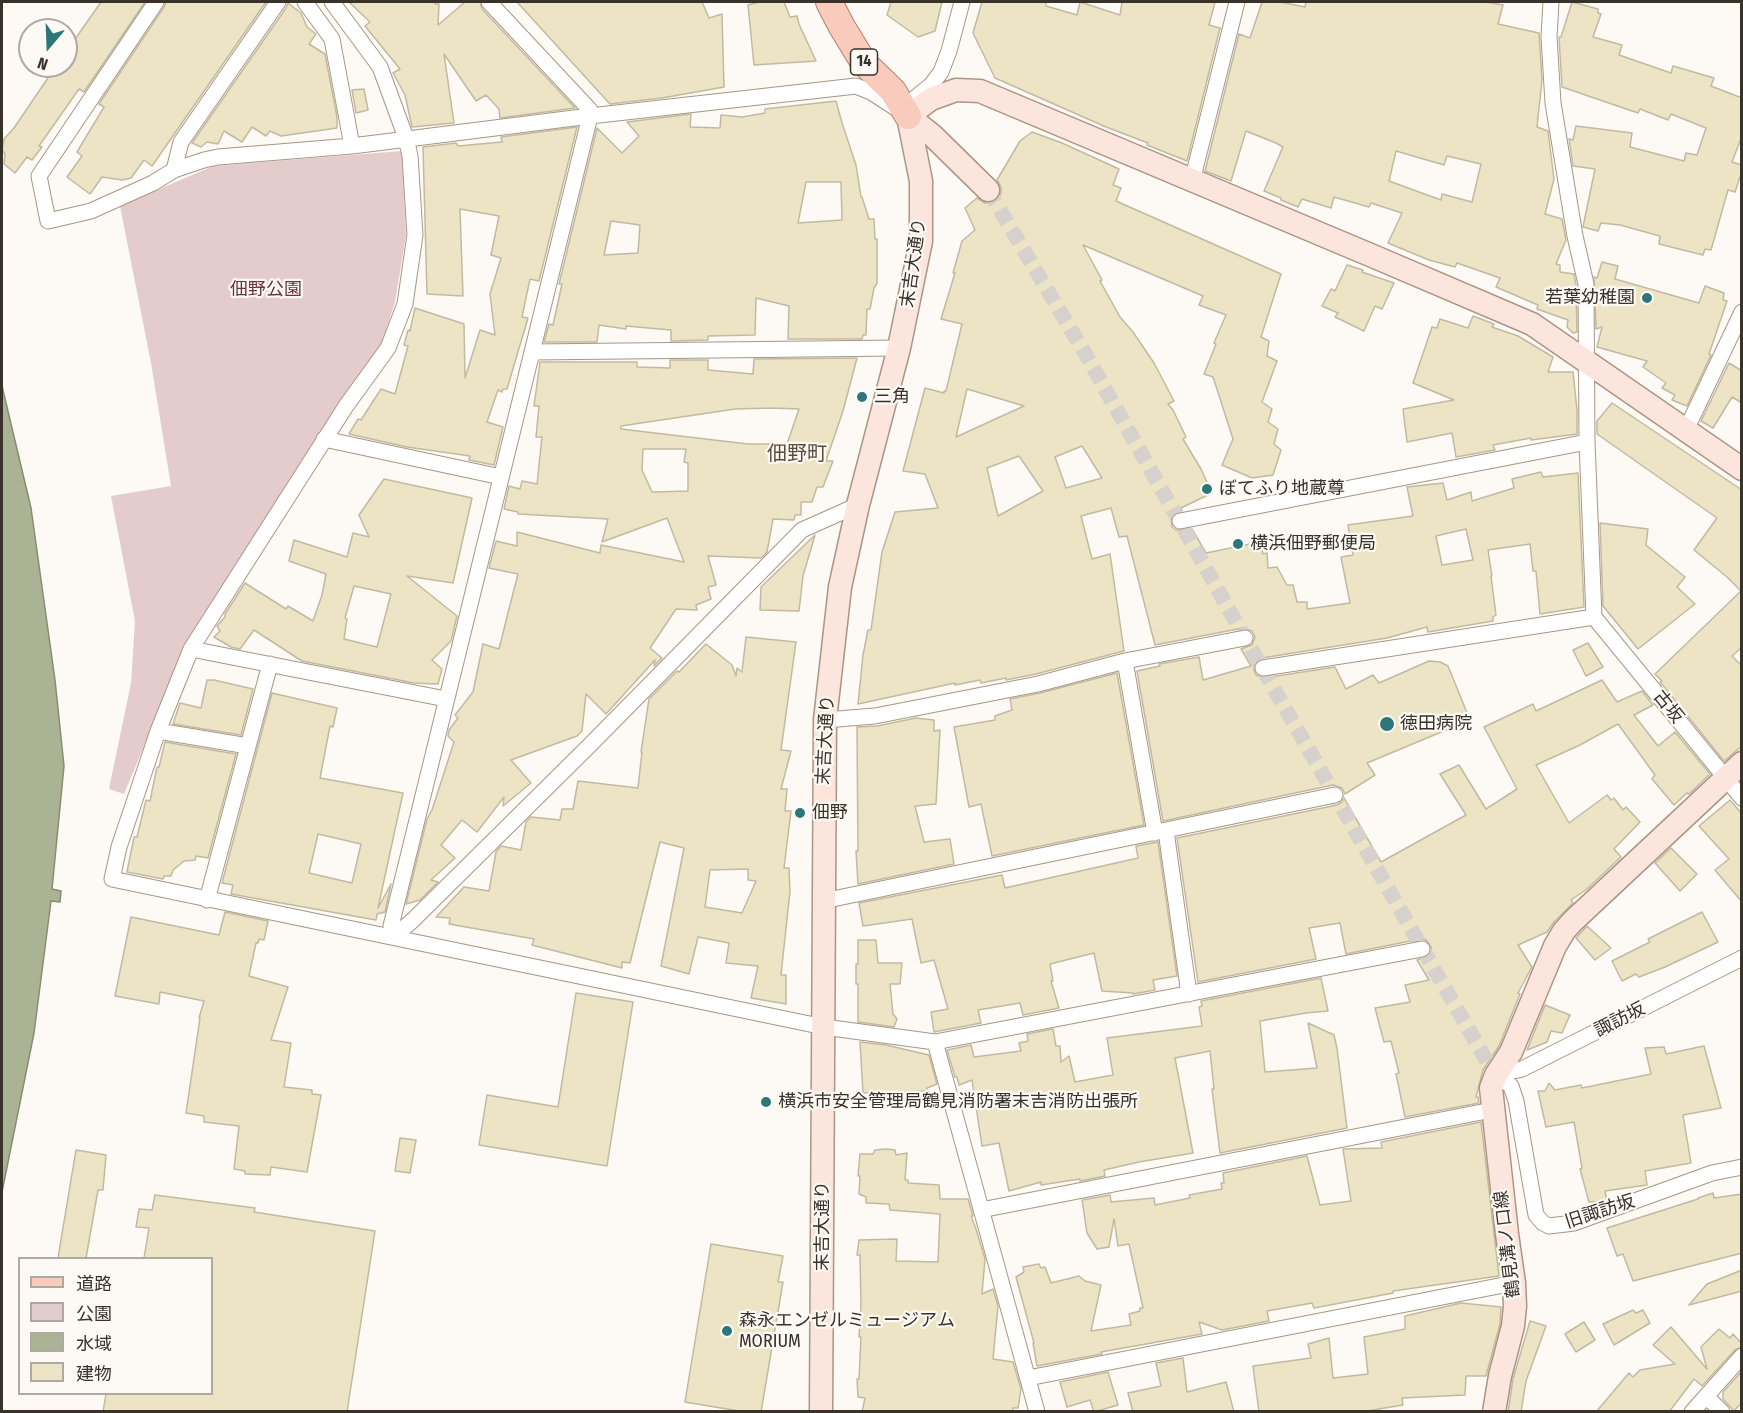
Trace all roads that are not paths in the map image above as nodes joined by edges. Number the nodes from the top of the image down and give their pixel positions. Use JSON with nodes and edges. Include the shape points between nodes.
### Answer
{"nodes":[{"id":1,"x":156,"y":2,"type":"edge"},
{"id":2,"x":278,"y":2,"type":"edge"},
{"id":3,"x":305,"y":2,"type":"edge"},
{"id":4,"x":332,"y":2,"type":"edge"},
{"id":5,"x":489,"y":2,"type":"edge"},
{"id":6,"x":829,"y":2,"type":"edge"},
{"id":7,"x":962,"y":2,"type":"edge"},
{"id":8,"x":1237,"y":2,"type":"edge"},
{"id":9,"x":1551,"y":2,"type":"edge"},
{"id":10,"x":590,"y":116,"type":"junction"},
{"id":11,"x":908,"y":116,"type":"junction"},
{"id":12,"x":406,"y":138,"type":"junction"},
{"id":13,"x":352,"y":146,"type":"junction"},
{"id":14,"x":174,"y":170,"type":"junction"},
{"id":15,"x":1192,"y":181,"type":"junction"},
{"id":16,"x":988,"y":190,"type":"tunnel mouth"},
{"id":17,"x":1742,"y":312,"type":"edge"},
{"id":18,"x":899,"y":348,"type":"junction"},
{"id":19,"x":532,"y":352,"type":"junction"},
{"id":20,"x":1585,"y":360,"type":"junction"},
{"id":21,"x":1686,"y":430,"type":"junction"},
{"id":22,"x":324,"y":440,"type":"junction"},
{"id":23,"x":1587,"y":442,"type":"junction"},
{"id":24,"x":1742,"y":469,"type":"edge"},
{"id":25,"x":501,"y":477,"type":"junction"},
{"id":26,"x":858,"y":505,"type":"junction"},
{"id":27,"x":1180,"y":521,"type":"dead end"},
{"id":28,"x":1594,"y":617,"type":"junction"},
{"id":29,"x":1245,"y":638,"type":"dead end"},
{"id":30,"x":191,"y":649,"type":"junction"},
{"id":31,"x":1125,"y":662,"type":"junction"},
{"id":32,"x":270,"y":664,"type":"junction"},
{"id":33,"x":1263,"y":668,"type":"dead end"},
{"id":34,"x":446,"y":699,"type":"junction"},
{"id":35,"x":825,"y":720,"type":"junction"},
{"id":36,"x":158,"y":731,"type":"junction"},
{"id":37,"x":248,"y":746,"type":"junction"},
{"id":38,"x":1734,"y":770,"type":"edge"},
{"id":39,"x":1335,"y":795,"type":"dead end"},
{"id":40,"x":1742,"y":798,"type":"edge"},
{"id":41,"x":1160,"y":832,"type":"junction"},
{"id":42,"x":207,"y":900,"type":"junction"},
{"id":43,"x":823,"y":901,"type":"junction"},
{"id":44,"x":393,"y":937,"type":"junction"},
{"id":45,"x":1422,"y":949,"type":"dead end"},
{"id":46,"x":1742,"y":958,"type":"edge"},
{"id":47,"x":1189,"y":994,"type":"junction"},
{"id":48,"x":824,"y":1027,"type":"junction"},
{"id":49,"x":935,"y":1042,"type":"junction"},
{"id":50,"x":1493,"y":1070,"type":"junction"},
{"id":51,"x":1492,"y":1110,"type":"junction"},
{"id":52,"x":1742,"y":1167,"type":"edge"},
{"id":53,"x":981,"y":1210,"type":"junction"},
{"id":54,"x":1514,"y":1283,"type":"junction"},
{"id":55,"x":1742,"y":1356,"type":"edge"},
{"id":56,"x":1028,"y":1378,"type":"junction"},
{"id":57,"x":1706,"y":1396,"type":"junction"},
{"id":58,"x":821,"y":1412,"type":"edge"},
{"id":59,"x":1037,"y":1412,"type":"edge"},
{"id":60,"x":1494,"y":1412,"type":"edge"},
{"id":61,"x":1692,"y":1412,"type":"edge"},
{"id":62,"x":1722,"y":1412,"type":"edge"}],
"edges":[{"from":1,"to":14,"type":"street","via":[[39,176],[48,221],[91,211]]},
{"from":2,"to":14,"type":"street","via":[[181,142]]},
{"from":3,"to":13,"type":"street","via":[[332,39]]},
{"from":4,"to":12,"type":"street","via":[[380,67]]},
{"from":5,"to":10,"type":"street","via":[[590,110]]},
{"from":6,"to":11,"type":"main road","number":"14","via":[[864,63],[893,91]]},
{"from":7,"to":11,"type":"street","via":[[941,72],[915,98]]},
{"from":8,"to":15,"type":"street"},
{"from":9,"to":20,"type":"street","via":[[1553,103],[1586,284]]},
{"from":10,"to":11,"type":"street","via":[[856,86]]},
{"from":10,"to":12,"type":"street"},
{"from":10,"to":19,"type":"street"},
{"from":11,"to":15,"type":"street","via":[[931,99],[956,90],[980,91]]},
{"from":11,"to":16,"type":"street","number":"14"},
{"from":11,"to":18,"type":"street","name":"末吉大通り","via":[[921,181],[921,241]]},
{"from":12,"to":13,"type":"street"},
{"from":12,"to":22,"type":"street","via":[[415,235],[405,304],[388,348]]},
{"from":13,"to":14,"type":"street","via":[[218,157]]},
{"from":15,"to":20,"type":"street","via":[[1532,324]]},
{"from":17,"to":21,"type":"street"},
{"from":18,"to":19,"type":"street"},
{"from":18,"to":26,"type":"street","name":"末吉大通り"},
{"from":19,"to":25,"type":"street"},
{"from":20,"to":21,"type":"street"},
{"from":20,"to":23,"type":"street"},
{"from":21,"to":24,"type":"street"},
{"from":22,"to":25,"type":"street"},
{"from":22,"to":30,"type":"street"},
{"from":23,"to":27,"type":"street"},
{"from":23,"to":28,"type":"street"},
{"from":25,"to":34,"type":"street"},
{"from":26,"to":35,"type":"street","name":"末吉大通り","via":[[840,586]]},
{"from":26,"to":44,"type":"street","via":[[802,530]]},
{"from":28,"to":33,"type":"street"},
{"from":28,"to":38,"type":"street","name":"古坂"},
{"from":29,"to":31,"type":"street"},
{"from":30,"to":32,"type":"street"},
{"from":30,"to":36,"type":"street"},
{"from":31,"to":35,"type":"street","via":[[1038,684],[875,716]]},
{"from":31,"to":41,"type":"street"},
{"from":32,"to":34,"type":"street"},
{"from":32,"to":37,"type":"street"},
{"from":34,"to":44,"type":"street","via":[[391,926]]},
{"from":35,"to":43,"type":"street","name":"末吉大通り"},
{"from":36,"to":37,"type":"street"},
{"from":36,"to":42,"type":"street","via":[[112,879]]},
{"from":37,"to":42,"type":"street"},
{"from":38,"to":40,"type":"street","name":"古坂"},
{"from":38,"to":50,"type":"street","via":[[1564,931],[1511,1052]]},
{"from":39,"to":41,"type":"street"},
{"from":41,"to":43,"type":"street"},
{"from":41,"to":47,"type":"street"},
{"from":42,"to":44,"type":"street"},
{"from":43,"to":48,"type":"street","name":"末吉大通り"},
{"from":44,"to":48,"type":"street"},
{"from":45,"to":47,"type":"street"},
{"from":46,"to":50,"type":"street","name":"諏訪坂","via":[[1522,1069]]},
{"from":47,"to":49,"type":"street"},
{"from":48,"to":49,"type":"street"},
{"from":48,"to":58,"type":"street","name":"末吉大通り"},
{"from":49,"to":53,"type":"street"},
{"from":50,"to":51,"type":"street","name":"鶴見溝ノ口線"},
{"from":50,"to":52,"type":"street","name":"旧諏訪坂","via":[[1511,1086],[1536,1215],[1550,1226],[1574,1223],[1712,1173]]},
{"from":51,"to":53,"type":"street"},
{"from":51,"to":54,"type":"street","name":"鶴見溝ノ口線"},
{"from":53,"to":56,"type":"street"},
{"from":54,"to":56,"type":"street"},
{"from":54,"to":60,"type":"street","name":"鶴見溝ノ口線","via":[[1513,1326]]},
{"from":55,"to":57,"type":"street"},
{"from":56,"to":59,"type":"street"},
{"from":57,"to":61,"type":"street"},
{"from":57,"to":62,"type":"street"}]}
